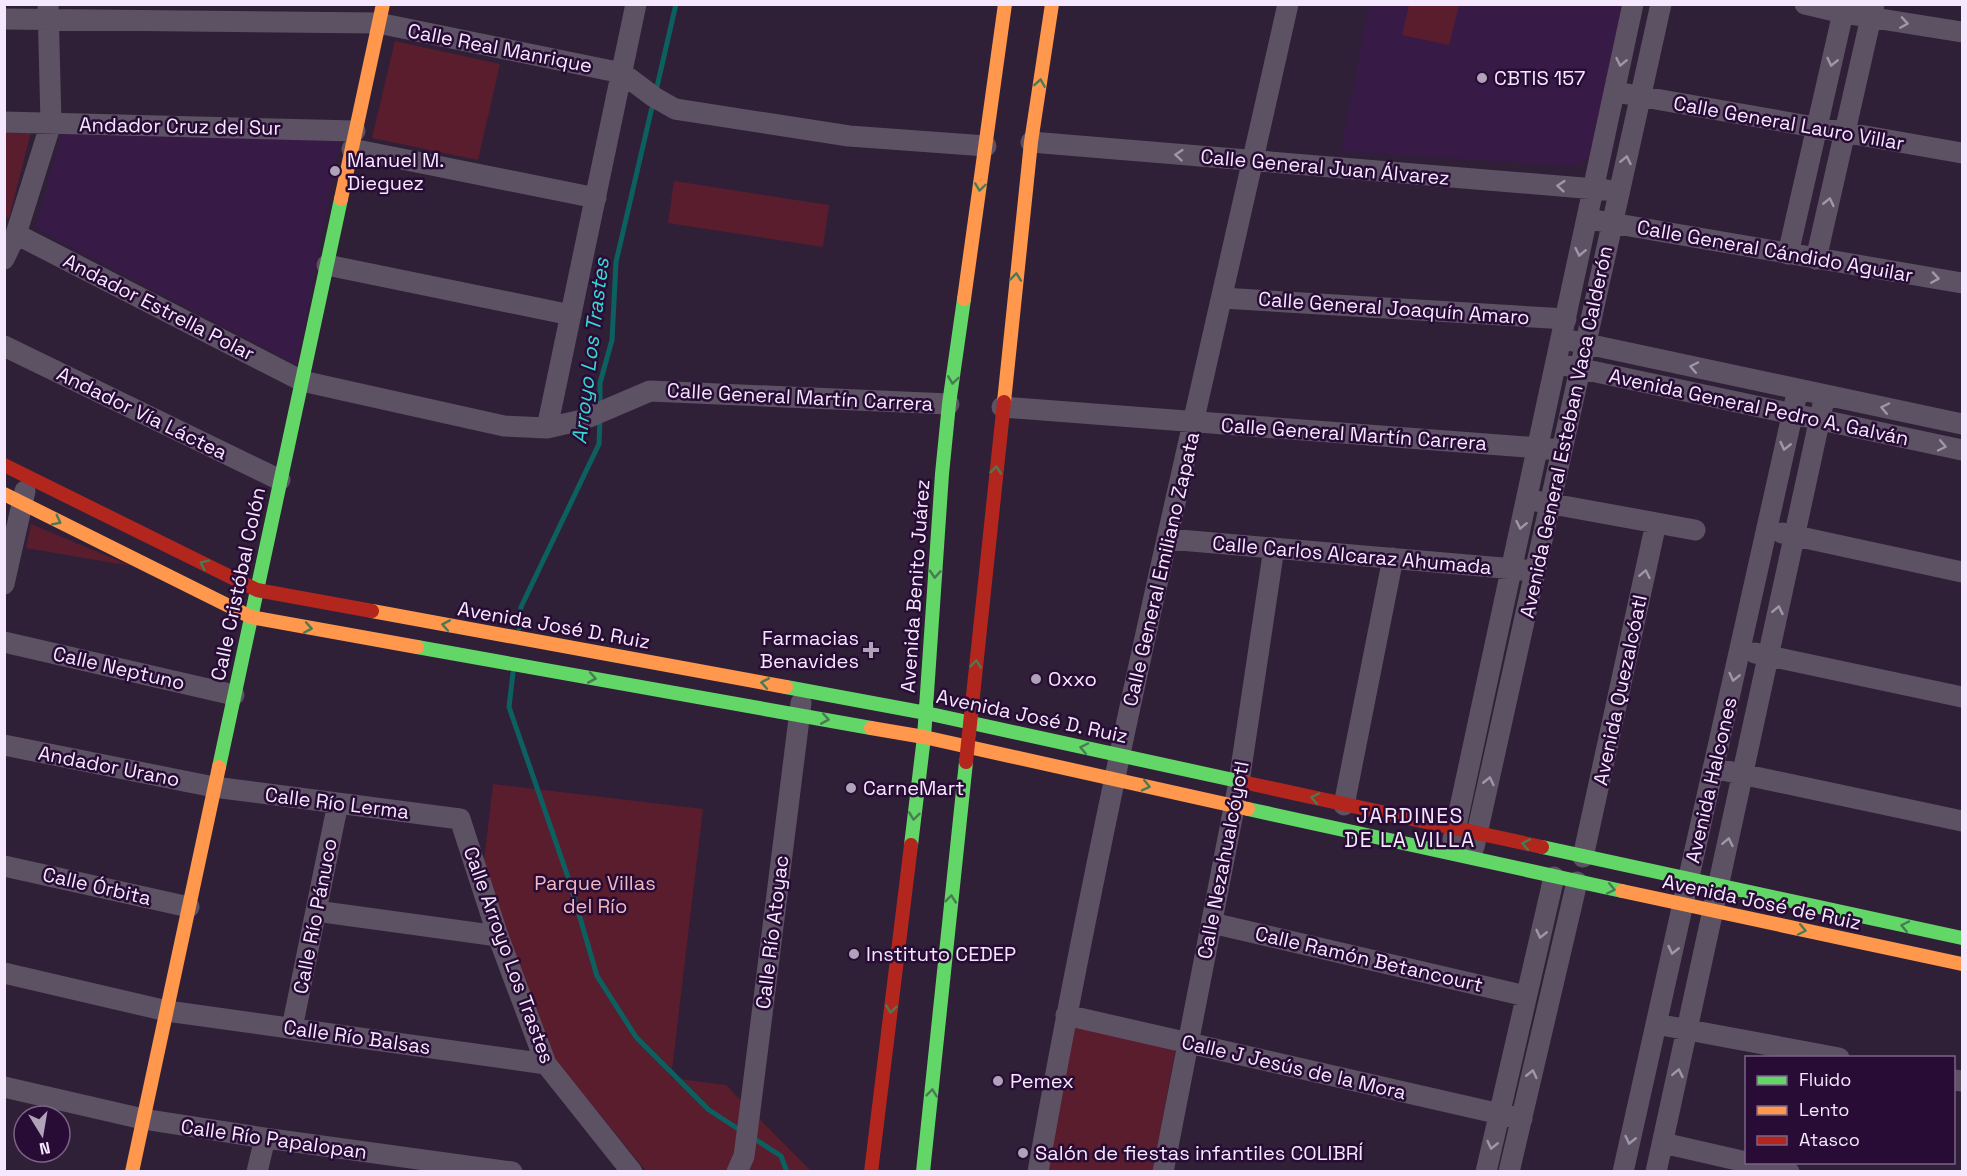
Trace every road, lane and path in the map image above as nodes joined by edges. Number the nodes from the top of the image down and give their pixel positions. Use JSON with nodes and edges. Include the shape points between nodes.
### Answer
{"nodes":[{"id":1,"x":636,"y":4,"type":"edge"},
{"id":2,"x":1005,"y":4,"type":"edge"},
{"id":3,"x":1052,"y":4,"type":"edge"},
{"id":4,"x":1288,"y":4,"type":"edge"},
{"id":5,"x":1633,"y":4,"type":"edge"},
{"id":6,"x":1661,"y":4,"type":"edge"},
{"id":7,"x":1805,"y":4,"type":"edge"},
{"id":8,"x":1844,"y":9,"type":"edge"},
{"id":9,"x":1873,"y":11,"type":"edge"},
{"id":10,"x":48,"y":12,"type":"edge"},
{"id":11,"x":380,"y":14,"type":"edge"},
{"id":12,"x":4,"y":19,"type":"edge"},
{"id":13,"x":1962,"y":32,"type":"edge"},
{"id":14,"x":622,"y":73,"type":"junction"},
{"id":15,"x":1615,"y":92,"type":"junction"},
{"id":16,"x":1641,"y":96,"type":"junction"},
{"id":17,"x":4,"y":122,"type":"edge"},
{"id":18,"x":51,"y":123,"type":"junction"},
{"id":19,"x":1817,"y":128,"type":"junction"},
{"id":20,"x":1845,"y":133,"type":"junction"},
{"id":21,"x":354,"y":140,"type":"junction"},
{"id":22,"x":1031,"y":142,"type":"junction"},
{"id":23,"x":986,"y":146,"type":"junction"},
{"id":24,"x":1962,"y":153,"type":"edge"},
{"id":25,"x":1253,"y":161,"type":"junction"},
{"id":26,"x":1594,"y":189,"type":"junction"},
{"id":27,"x":1620,"y":191,"type":"junction"},
{"id":28,"x":596,"y":198,"type":"junction"},
{"id":29,"x":1587,"y":219,"type":"junction"},
{"id":30,"x":1612,"y":224,"type":"junction"},
{"id":31,"x":16,"y":234,"type":"junction"},
{"id":32,"x":1788,"y":254,"type":"junction"},
{"id":33,"x":4,"y":259,"type":"edge"},
{"id":34,"x":1816,"y":259,"type":"junction"},
{"id":35,"x":327,"y":264,"type":"junction"},
{"id":36,"x":1962,"y":283,"type":"edge"},
{"id":37,"x":1222,"y":298,"type":"junction"},
{"id":38,"x":571,"y":315,"type":"junction"},
{"id":39,"x":1563,"y":329,"type":"junction"},
{"id":40,"x":1586,"y":344,"type":"junction"},
{"id":41,"x":4,"y":346,"type":"edge"},
{"id":42,"x":1556,"y":364,"type":"junction"},
{"id":43,"x":1580,"y":369,"type":"junction"},
{"id":44,"x":302,"y":381,"type":"junction"},
{"id":45,"x":1798,"y":389,"type":"junction"},
{"id":46,"x":1825,"y":395,"type":"junction"},
{"id":47,"x":949,"y":404,"type":"junction"},
{"id":48,"x":1002,"y":407,"type":"junction"},
{"id":49,"x":1792,"y":414,"type":"junction"},
{"id":50,"x":1819,"y":420,"type":"junction"},
{"id":51,"x":1194,"y":423,"type":"junction"},
{"id":52,"x":1962,"y":424,"type":"edge"},
{"id":53,"x":548,"y":428,"type":"junction"},
{"id":54,"x":1538,"y":447,"type":"junction"},
{"id":55,"x":1562,"y":450,"type":"junction"},
{"id":56,"x":1962,"y":450,"type":"edge"},
{"id":57,"x":4,"y":465,"type":"edge"},
{"id":58,"x":28,"y":477,"type":"junction"},
{"id":59,"x":280,"y":480,"type":"junction"},
{"id":60,"x":14,"y":499,"type":"edge"},
{"id":61,"x":1527,"y":499,"type":"junction"},
{"id":62,"x":1550,"y":503,"type":"junction"},
{"id":63,"x":1656,"y":523,"type":"junction"},
{"id":64,"x":1767,"y":529,"type":"junction"},
{"id":65,"x":1695,"y":530,"type":"dead end"},
{"id":66,"x":1794,"y":536,"type":"junction"},
{"id":67,"x":1168,"y":539,"type":"junction"},
{"id":68,"x":1274,"y":548,"type":"junction"},
{"id":69,"x":1393,"y":558,"type":"junction"},
{"id":70,"x":1512,"y":569,"type":"junction"},
{"id":71,"x":1536,"y":571,"type":"junction"},
{"id":72,"x":1962,"y":572,"type":"edge"},
{"id":73,"x":4,"y":584,"type":"edge"},
{"id":74,"x":257,"y":590,"type":"junction"},
{"id":75,"x":251,"y":617,"type":"junction"},
{"id":76,"x":4,"y":642,"type":"edge"},
{"id":77,"x":1740,"y":650,"type":"junction"},
{"id":78,"x":1768,"y":656,"type":"junction"},
{"id":79,"x":802,"y":690,"type":"junction"},
{"id":80,"x":234,"y":695,"type":"junction"},
{"id":81,"x":1962,"y":697,"type":"edge"},
{"id":82,"x":926,"y":713,"type":"junction"},
{"id":83,"x":799,"y":715,"type":"junction"},
{"id":84,"x":970,"y":723,"type":"junction"},
{"id":85,"x":924,"y":737,"type":"junction"},
{"id":86,"x":4,"y":745,"type":"edge"},
{"id":87,"x":966,"y":746,"type":"junction"},
{"id":88,"x":1119,"y":755,"type":"junction"},
{"id":89,"x":1713,"y":768,"type":"junction"},
{"id":90,"x":1743,"y":774,"type":"junction"},
{"id":91,"x":1114,"y":779,"type":"junction"},
{"id":92,"x":1239,"y":782,"type":"junction"},
{"id":93,"x":214,"y":787,"type":"junction"},
{"id":94,"x":338,"y":803,"type":"junction"},
{"id":95,"x":1344,"y":804,"type":"junction"},
{"id":96,"x":1233,"y":806,"type":"junction"},
{"id":97,"x":460,"y":819,"type":"joint"},
{"id":98,"x":1962,"y":821,"type":"edge"},
{"id":99,"x":1456,"y":829,"type":"junction"},
{"id":100,"x":1477,"y":834,"type":"junction"},
{"id":101,"x":1449,"y":854,"type":"junction"},
{"id":102,"x":1583,"y":857,"type":"junction"},
{"id":103,"x":1472,"y":859,"type":"junction"},
{"id":104,"x":4,"y":866,"type":"edge"},
{"id":105,"x":1554,"y":877,"type":"junction"},
{"id":106,"x":1688,"y":880,"type":"junction"},
{"id":107,"x":1577,"y":882,"type":"junction"},
{"id":108,"x":1718,"y":886,"type":"junction"},
{"id":109,"x":1683,"y":905,"type":"junction"},
{"id":110,"x":189,"y":907,"type":"junction"},
{"id":111,"x":316,"y":911,"type":"junction"},
{"id":112,"x":1713,"y":911,"type":"junction"},
{"id":113,"x":1212,"y":923,"type":"junction"},
{"id":114,"x":498,"y":936,"type":"junction"},
{"id":115,"x":1962,"y":938,"type":"edge"},
{"id":116,"x":1962,"y":964,"type":"edge"},
{"id":117,"x":4,"y":973,"type":"edge"},
{"id":118,"x":1526,"y":996,"type":"junction"},
{"id":119,"x":167,"y":1011,"type":"junction"},
{"id":120,"x":1066,"y":1015,"type":"junction"},
{"id":121,"x":1656,"y":1024,"type":"junction"},
{"id":122,"x":292,"y":1028,"type":"junction"},
{"id":123,"x":1687,"y":1028,"type":"junction"},
{"id":124,"x":1186,"y":1043,"type":"junction"},
{"id":125,"x":1829,"y":1056,"type":"edge"},
{"id":126,"x":546,"y":1064,"type":"junction"},
{"id":127,"x":4,"y":1087,"type":"edge"},
{"id":128,"x":1499,"y":1114,"type":"junction"},
{"id":129,"x":143,"y":1119,"type":"junction"},
{"id":130,"x":1522,"y":1119,"type":"junction"},
{"id":131,"x":264,"y":1138,"type":"junction"},
{"id":132,"x":1663,"y":1143,"type":"junction"},
{"id":133,"x":1745,"y":1162,"type":"edge"},
{"id":134,"x":740,"y":1164,"type":"edge"},
{"id":135,"x":1755,"y":1164,"type":"edge"},
{"id":136,"x":132,"y":1172,"type":"edge"},
{"id":137,"x":257,"y":1172,"type":"edge"},
{"id":138,"x":512,"y":1172,"type":"edge"},
{"id":139,"x":632,"y":1172,"type":"edge"},
{"id":140,"x":871,"y":1172,"type":"edge"},
{"id":141,"x":923,"y":1172,"type":"edge"},
{"id":142,"x":1038,"y":1172,"type":"edge"},
{"id":143,"x":1163,"y":1172,"type":"edge"},
{"id":144,"x":1486,"y":1172,"type":"edge"},
{"id":145,"x":1509,"y":1172,"type":"edge"},
{"id":146,"x":1623,"y":1172,"type":"edge"},
{"id":147,"x":1656,"y":1172,"type":"edge"},
{"id":148,"x":1789,"y":1172,"type":"edge"}],
"edges":[{"from":1,"to":14,"type":"street"},
{"from":2,"to":23,"type":"street","name":"Avenida Benito Juárez"},
{"from":22,"to":3,"type":"street","one_way":true},
{"from":4,"to":25,"type":"street","name":"Calle General Emiliano Zapata"},
{"from":5,"to":15,"type":"street","name":"Avenida General Esteban Vaca Calderón","one_way":true},
{"from":6,"to":16,"type":"street","name":"Avenida General Esteban Vaca Calderón"},
{"from":7,"to":8,"type":"street"},
{"from":8,"to":9,"type":"street"},
{"from":8,"to":19,"type":"street","one_way":true},
{"from":9,"to":13,"type":"street","one_way":true},
{"from":9,"to":20,"type":"street"},
{"from":10,"to":11,"type":"street","name":"Calle Real Manrique"},
{"from":10,"to":12,"type":"street","name":"Calle Real Manrique"},
{"from":10,"to":18,"type":"street"},
{"from":11,"to":14,"type":"street","name":"Calle Real Manrique"},
{"from":11,"to":21,"type":"street","name":"Calle Cristóbal Colón"},
{"from":14,"to":23,"type":"street","via":[[675,109],[849,136]]},
{"from":14,"to":28,"type":"street"},
{"from":15,"to":16,"type":"street","name":"Calle General Lauro Villar"},
{"from":15,"to":26,"type":"street","name":"Avenida General Esteban Vaca Calderón"},
{"from":16,"to":19,"type":"street","name":"Calle General Lauro Villar"},
{"from":27,"to":16,"type":"street","name":"Avenida General Esteban Vaca Calderón","one_way":true},
{"from":17,"to":18,"type":"street","name":"Andador Cruz del Sur"},
{"from":18,"to":21,"type":"street","name":"Andador Cruz del Sur"},
{"from":18,"to":31,"type":"street"},
{"from":19,"to":20,"type":"street","name":"Calle General Lauro Villar"},
{"from":19,"to":32,"type":"street"},
{"from":20,"to":24,"type":"street","name":"Calle General Lauro Villar"},
{"from":34,"to":20,"type":"street","one_way":true},
{"from":21,"to":28,"type":"street","name":"Andador Cruz del Sur"},
{"from":21,"to":35,"type":"street","name":"Calle Cristóbal Colón"},
{"from":25,"to":22,"type":"street","name":"Calle General Juan Álvarez","one_way":true},
{"from":48,"to":22,"type":"street","one_way":true},
{"from":23,"to":47,"type":"street","name":"Avenida Benito Juárez","one_way":true},
{"from":26,"to":25,"type":"street","name":"Calle General Juan Álvarez","one_way":true},
{"from":25,"to":37,"type":"street","name":"Calle General Emiliano Zapata"},
{"from":26,"to":27,"type":"street","name":"Calle General Juan Álvarez"},
{"from":26,"to":29,"type":"street","name":"Avenida General Esteban Vaca Calderón"},
{"from":27,"to":30,"type":"street","name":"Avenida General Esteban Vaca Calderón"},
{"from":28,"to":38,"type":"street"},
{"from":29,"to":30,"type":"street","name":"Calle General Cándido Aguilar"},
{"from":29,"to":39,"type":"street","name":"Avenida General Esteban Vaca Calderón","one_way":true},
{"from":30,"to":32,"type":"street","name":"Calle General Cándido Aguilar"},
{"from":30,"to":40,"type":"street","name":"Avenida General Esteban Vaca Calderón"},
{"from":31,"to":33,"type":"street"},
{"from":31,"to":44,"type":"street","name":"Andador Estrella Polar"},
{"from":32,"to":34,"type":"street","name":"Calle General Cándido Aguilar"},
{"from":34,"to":36,"type":"street","name":"Calle General Cándido Aguilar","one_way":true},
{"from":35,"to":38,"type":"street"},
{"from":35,"to":44,"type":"street","name":"Calle Cristóbal Colón"},
{"from":37,"to":39,"type":"street","name":"Calle General Joaquín Amaro"},
{"from":37,"to":51,"type":"street","name":"Calle General Emiliano Zapata"},
{"from":38,"to":53,"type":"street"},
{"from":39,"to":40,"type":"street","name":"Avenida General Pedro A. Galván"},
{"from":39,"to":42,"type":"street","name":"Avenida General Esteban Vaca Calderón"},
{"from":40,"to":43,"type":"street","name":"Avenida General Esteban Vaca Calderón"},
{"from":45,"to":40,"type":"street","name":"Avenida General Pedro A. Galván","one_way":true},
{"from":41,"to":59,"type":"street","name":"Andador Vía Láctea"},
{"from":42,"to":43,"type":"street","name":"Avenida General Pedro A. Galván"},
{"from":42,"to":54,"type":"street","name":"Avenida General Esteban Vaca Calderón"},
{"from":43,"to":49,"type":"street","name":"Avenida General Pedro A. Galván"},
{"from":43,"to":55,"type":"street","name":"Avenida General Esteban Vaca Calderón"},
{"from":44,"to":53,"type":"street","name":"Calle General Martín Carrera","via":[[504,426]]},
{"from":44,"to":59,"type":"street","name":"Calle Cristóbal Colón"},
{"from":45,"to":46,"type":"street","name":"Avenida General Pedro A. Galván"},
{"from":45,"to":49,"type":"street","name":"Avenida Halcones"},
{"from":46,"to":50,"type":"street","name":"Avenida Halcones"},
{"from":52,"to":46,"type":"street","name":"Avenida General Pedro A. Galván","one_way":true},
{"from":47,"to":53,"type":"street","name":"Calle General Martín Carrera","via":[[650,391],[582,420]]},
{"from":47,"to":82,"type":"street","name":"Avenida Benito Juárez","one_way":true},
{"from":48,"to":51,"type":"street","name":"Calle General Martín Carrera"},
{"from":84,"to":48,"type":"street","one_way":true},
{"from":49,"to":50,"type":"street","name":"Avenida General Pedro A. Galván"},
{"from":49,"to":64,"type":"street","name":"Avenida Halcones","one_way":true},
{"from":50,"to":56,"type":"street","name":"Avenida General Pedro A. Galván","one_way":true},
{"from":50,"to":66,"type":"street","name":"Avenida Halcones"},
{"from":51,"to":54,"type":"street","name":"Calle General Martín Carrera"},
{"from":51,"to":67,"type":"street","name":"Calle General Emiliano Zapata"},
{"from":54,"to":55,"type":"street","name":"Calle General Martín Carrera"},
{"from":54,"to":61,"type":"street","name":"Avenida General Esteban Vaca Calderón"},
{"from":55,"to":62,"type":"street","name":"Avenida General Esteban Vaca Calderón"},
{"from":57,"to":58,"type":"street","name":"Avenida José D. Ruiz"},
{"from":58,"to":60,"type":"street"},
{"from":74,"to":58,"type":"street","name":"Avenida José D. Ruiz","one_way":true},
{"from":59,"to":74,"type":"street","name":"Calle Cristóbal Colón"},
{"from":60,"to":73,"type":"street"},
{"from":60,"to":75,"type":"street","one_way":true},
{"from":61,"to":62,"type":"street"},
{"from":61,"to":70,"type":"street","name":"Avenida General Esteban Vaca Calderón","one_way":true},
{"from":62,"to":63,"type":"street"},
{"from":62,"to":71,"type":"street","name":"Avenida General Esteban Vaca Calderón"},
{"from":63,"to":65,"type":"street"},
{"from":102,"to":63,"type":"street","name":"Avenida Quezalcóatl","one_way":true},
{"from":64,"to":66,"type":"street"},
{"from":64,"to":77,"type":"street","name":"Avenida Halcones"},
{"from":66,"to":72,"type":"street"},
{"from":78,"to":66,"type":"street","name":"Avenida Halcones","one_way":true},
{"from":67,"to":68,"type":"street","name":"Calle Carlos Alcaraz Ahumada"},
{"from":67,"to":88,"type":"street","name":"Calle General Emiliano Zapata"},
{"from":68,"to":69,"type":"street","name":"Calle Carlos Alcaraz Ahumada"},
{"from":68,"to":92,"type":"street","name":"Calle Nezahualcóyotl"},
{"from":69,"to":70,"type":"street","name":"Calle Carlos Alcaraz Ahumada"},
{"from":69,"to":95,"type":"street"},
{"from":70,"to":71,"type":"street","name":"Calle Carlos Alcaraz Ahumada"},
{"from":70,"to":99,"type":"street","name":"Avenida General Esteban Vaca Calderón"},
{"from":100,"to":71,"type":"street","name":"Avenida General Esteban Vaca Calderón","one_way":true},
{"from":74,"to":75,"type":"street","name":"Calle Cristóbal Colón"},
{"from":79,"to":74,"type":"street","name":"Avenida José D. Ruiz","one_way":true},
{"from":75,"to":80,"type":"street","name":"Calle Cristóbal Colón"},
{"from":75,"to":83,"type":"street","one_way":true},
{"from":76,"to":80,"type":"street","name":"Calle Neptuno"},
{"from":77,"to":78,"type":"street"},
{"from":77,"to":89,"type":"street","name":"Avenida Halcones","one_way":true},
{"from":78,"to":81,"type":"street"},
{"from":78,"to":90,"type":"street","name":"Avenida Halcones"},
{"from":79,"to":82,"type":"street","name":"Avenida José D. Ruiz"},
{"from":79,"to":83,"type":"street","name":"Calle Río Atoyac"},
{"from":80,"to":93,"type":"street","name":"Calle Cristóbal Colón"},
{"from":82,"to":84,"type":"street","name":"Avenida José D. Ruiz"},
{"from":82,"to":85,"type":"street","name":"Avenida Benito Juárez"},
{"from":83,"to":85,"type":"street","one_way":true},
{"from":83,"to":134,"type":"street","name":"Calle Río Atoyac"},
{"from":84,"to":87,"type":"street"},
{"from":88,"to":84,"type":"street","name":"Avenida José D. Ruiz","one_way":true},
{"from":85,"to":87,"type":"street"},
{"from":85,"to":140,"type":"street","name":"Avenida Benito Juárez","one_way":true,"via":[[884,1107]]},
{"from":86,"to":93,"type":"street","name":"Andador Urano"},
{"from":87,"to":91,"type":"street"},
{"from":141,"to":87,"type":"street","one_way":true,"via":[[925,1114]]},
{"from":88,"to":91,"type":"street","name":"Calle General Emiliano Zapata"},
{"from":88,"to":92,"type":"street","name":"Avenida José D. Ruiz"},
{"from":89,"to":90,"type":"street"},
{"from":89,"to":106,"type":"street","name":"Avenida Halcones"},
{"from":90,"to":98,"type":"street"},
{"from":108,"to":90,"type":"street","name":"Avenida Halcones","one_way":true},
{"from":91,"to":96,"type":"street","one_way":true},
{"from":91,"to":120,"type":"street","name":"Calle General Emiliano Zapata"},
{"from":95,"to":92,"type":"street","name":"Avenida José D. Ruiz","one_way":true},
{"from":92,"to":96,"type":"street","name":"Calle Nezahualcóyotl"},
{"from":93,"to":94,"type":"street","name":"Calle Río Lerma"},
{"from":93,"to":110,"type":"street","name":"Calle Cristóbal Colón"},
{"from":94,"to":97,"type":"street","name":"Calle Río Lerma"},
{"from":94,"to":111,"type":"street","name":"Calle Río Pánuco"},
{"from":95,"to":99,"type":"street","name":"Avenida José D. Ruiz"},
{"from":96,"to":101,"type":"street"},
{"from":96,"to":113,"type":"street","name":"Calle Nezahualcóyotl"},
{"from":97,"to":114,"type":"street","name":"Calle Arroyo Los Trastes"},
{"from":99,"to":100,"type":"street","name":"Avenida José D. Ruiz"},
{"from":99,"to":101,"type":"street","name":"Avenida General Esteban Vaca Calderón"},
{"from":102,"to":100,"type":"street","name":"Avenida José D. Ruiz","one_way":true},
{"from":100,"to":103,"type":"street","name":"Avenida General Esteban Vaca Calderón"},
{"from":101,"to":103,"type":"street"},
{"from":102,"to":106,"type":"street","name":"Avenida José de Ruiz"},
{"from":103,"to":105,"type":"street"},
{"from":104,"to":110,"type":"street","name":"Calle Órbita"},
{"from":105,"to":107,"type":"street","name":"Avenida José de Ruiz"},
{"from":105,"to":118,"type":"street","one_way":true},
{"from":106,"to":108,"type":"street","name":"Avenida José de Ruiz"},
{"from":106,"to":109,"type":"street","name":"Avenida Halcones"},
{"from":107,"to":109,"type":"street","name":"Avenida José de Ruiz","one_way":true},
{"from":130,"to":107,"type":"street","one_way":true},
{"from":108,"to":112,"type":"street","name":"Avenida Halcones"},
{"from":115,"to":108,"type":"street","name":"Avenida José de Ruiz","one_way":true},
{"from":109,"to":112,"type":"street","name":"Avenida José de Ruiz"},
{"from":109,"to":121,"type":"street","name":"Avenida Halcones","one_way":true},
{"from":110,"to":119,"type":"street","name":"Calle Cristóbal Colón"},
{"from":111,"to":114,"type":"street"},
{"from":111,"to":122,"type":"street","name":"Calle Río Pánuco"},
{"from":112,"to":116,"type":"street","name":"Avenida José de Ruiz","one_way":true},
{"from":112,"to":123,"type":"street","name":"Avenida Halcones"},
{"from":113,"to":118,"type":"street","name":"Calle Ramón Betancourt"},
{"from":113,"to":124,"type":"street","name":"Calle Nezahualcóyotl"},
{"from":114,"to":126,"type":"street","name":"Calle Arroyo Los Trastes"},
{"from":117,"to":119,"type":"street","name":"Calle Río Balsas"},
{"from":118,"to":128,"type":"street"},
{"from":119,"to":122,"type":"street","name":"Calle Río Balsas"},
{"from":119,"to":129,"type":"street","name":"Calle Cristóbal Colón"},
{"from":120,"to":124,"type":"street","name":"Calle J Jesús de la Mora"},
{"from":120,"to":142,"type":"street","name":"Calle General Emiliano Zapata"},
{"from":121,"to":123,"type":"street"},
{"from":121,"to":146,"type":"street","name":"Avenida Halcones","one_way":true},
{"from":122,"to":126,"type":"street","name":"Calle Río Balsas"},
{"from":123,"to":125,"type":"street"},
{"from":132,"to":123,"type":"street","name":"Avenida Halcones","one_way":true},
{"from":124,"to":128,"type":"street","name":"Calle J Jesús de la Mora"},
{"from":124,"to":143,"type":"street","name":"Calle Nezahualcóyotl"},
{"from":126,"to":139,"type":"street","name":"Calle Arroyo Los Trastes"},
{"from":127,"to":129,"type":"street","name":"Calle Río Papalopan"},
{"from":128,"to":130,"type":"street","name":"Calle J Jesús de la Mora"},
{"from":128,"to":144,"type":"street","one_way":true},
{"from":129,"to":131,"type":"street","name":"Calle Río Papalopan"},
{"from":129,"to":136,"type":"street","name":"Calle Cristóbal Colón"},
{"from":130,"to":145,"type":"street"},
{"from":131,"to":137,"type":"street"},
{"from":131,"to":138,"type":"street","name":"Calle Río Papalopan"},
{"from":132,"to":133,"type":"street"},
{"from":132,"to":147,"type":"street","name":"Avenida Halcones"},
{"from":135,"to":148,"type":"street"}]}
